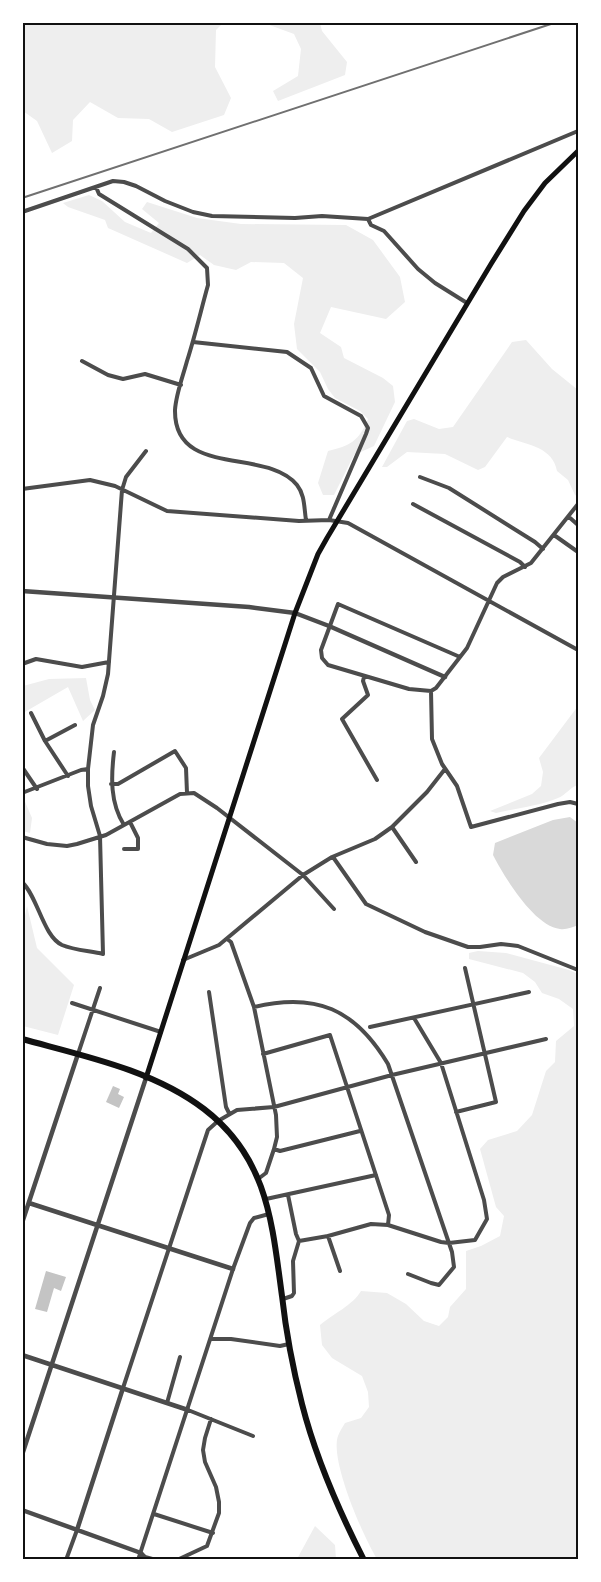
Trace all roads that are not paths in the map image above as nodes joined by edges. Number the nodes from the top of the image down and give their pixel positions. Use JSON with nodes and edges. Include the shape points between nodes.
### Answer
{"nodes":[{"id":1,"x":579,"y":131,"type":"edge"},
{"id":2,"x":579,"y":151,"type":"edge"},
{"id":3,"x":96,"y":187,"type":"junction"},
{"id":4,"x":22,"y":212,"type":"edge"},
{"id":5,"x":368,"y":219,"type":"junction"},
{"id":6,"x":467,"y":303,"type":"junction"},
{"id":7,"x":193,"y":342,"type":"junction"},
{"id":8,"x":82,"y":361,"type":"dead end"},
{"id":9,"x":181,"y":385,"type":"junction"},
{"id":10,"x":146,"y":451,"type":"dead end"},
{"id":11,"x":420,"y":477,"type":"dead end"},
{"id":12,"x":22,"y":489,"type":"edge"},
{"id":13,"x":122,"y":490,"type":"junction"},
{"id":14,"x":412,"y":504,"type":"dead end"},
{"id":15,"x":579,"y":504,"type":"edge"},
{"id":16,"x":569,"y":517,"type":"junction"},
{"id":17,"x":306,"y":520,"type":"junction"},
{"id":18,"x":329,"y":520,"type":"junction"},
{"id":19,"x":337,"y":521,"type":"junction"},
{"id":20,"x":579,"y":525,"type":"edge"},
{"id":21,"x":554,"y":535,"type":"junction"},
{"id":22,"x":543,"y":549,"type":"junction"},
{"id":23,"x":579,"y":552,"type":"edge"},
{"id":24,"x":525,"y":567,"type":"junction"},
{"id":25,"x":22,"y":591,"type":"edge"},
{"id":26,"x":113,"y":598,"type":"junction"},
{"id":27,"x":487,"y":601,"type":"junction"},
{"id":28,"x":295,"y":613,"type":"junction"},
{"id":29,"x":329,"y":626,"type":"junction"},
{"id":30,"x":579,"y":650,"type":"edge"},
{"id":31,"x":460,"y":657,"type":"junction"},
{"id":32,"x":109,"y":662,"type":"junction"},
{"id":33,"x":22,"y":664,"type":"edge"},
{"id":34,"x":364,"y":677,"type":"junction"},
{"id":35,"x":445,"y":677,"type":"junction"},
{"id":36,"x":431,"y":691,"type":"junction"},
{"id":37,"x":31,"y":713,"type":"dead end"},
{"id":38,"x":75,"y":725,"type":"dead end"},
{"id":39,"x":45,"y":741,"type":"junction"},
{"id":40,"x":114,"y":752,"type":"dead end"},
{"id":41,"x":22,"y":767,"type":"edge"},
{"id":42,"x":88,"y":769,"type":"junction"},
{"id":43,"x":445,"y":769,"type":"junction"},
{"id":44,"x":68,"y":776,"type":"junction"},
{"id":45,"x":377,"y":780,"type":"dead end"},
{"id":46,"x":111,"y":784,"type":"junction"},
{"id":47,"x":37,"y":789,"type":"junction"},
{"id":48,"x":22,"y":793,"type":"edge"},
{"id":49,"x":187,"y":793,"type":"junction"},
{"id":50,"x":579,"y":804,"type":"edge"},
{"id":51,"x":130,"y":822,"type":"junction"},
{"id":52,"x":124,"y":825,"type":"junction"},
{"id":53,"x":392,"y":827,"type":"junction"},
{"id":54,"x":22,"y":837,"type":"edge"},
{"id":55,"x":100,"y":837,"type":"junction"},
{"id":56,"x":124,"y":849,"type":"dead end"},
{"id":57,"x":332,"y":857,"type":"junction"},
{"id":58,"x":416,"y":862,"type":"dead end"},
{"id":59,"x":303,"y":875,"type":"junction"},
{"id":60,"x":22,"y":882,"type":"edge"},
{"id":61,"x":334,"y":909,"type":"dead end"},
{"id":62,"x":227,"y":939,"type":"junction"},
{"id":63,"x":183,"y":960,"type":"junction"},
{"id":64,"x":465,"y":968,"type":"dead end"},
{"id":65,"x":579,"y":970,"type":"edge"},
{"id":66,"x":100,"y":988,"type":"dead end"},
{"id":67,"x":209,"y":992,"type":"dead end"},
{"id":68,"x":529,"y":992,"type":"dead end"},
{"id":69,"x":72,"y":1003,"type":"dead end"},
{"id":70,"x":473,"y":1004,"type":"junction"},
{"id":71,"x":254,"y":1007,"type":"junction"},
{"id":72,"x":93,"y":1010,"type":"junction"},
{"id":73,"x":414,"y":1018,"type":"junction"},
{"id":74,"x":370,"y":1028,"type":"dead end"},
{"id":75,"x":161,"y":1032,"type":"junction"},
{"id":76,"x":22,"y":1039,"type":"edge"},
{"id":77,"x":546,"y":1039,"type":"dead end"},
{"id":78,"x":485,"y":1053,"type":"junction"},
{"id":79,"x":78,"y":1054,"type":"junction"},
{"id":80,"x":263,"y":1054,"type":"junction"},
{"id":81,"x":441,"y":1063,"type":"junction"},
{"id":82,"x":392,"y":1075,"type":"junction"},
{"id":83,"x":146,"y":1078,"type":"junction"},
{"id":84,"x":346,"y":1087,"type":"junction"},
{"id":85,"x":274,"y":1107,"type":"junction"},
{"id":86,"x":456,"y":1112,"type":"junction"},
{"id":87,"x":229,"y":1113,"type":"junction"},
{"id":88,"x":218,"y":1120,"type":"junction"},
{"id":89,"x":360,"y":1131,"type":"junction"},
{"id":90,"x":274,"y":1149,"type":"junction"},
{"id":91,"x":376,"y":1175,"type":"junction"},
{"id":92,"x":258,"y":1179,"type":"junction"},
{"id":93,"x":288,"y":1195,"type":"junction"},
{"id":94,"x":266,"y":1199,"type":"junction"},
{"id":95,"x":22,"y":1201,"type":"edge"},
{"id":96,"x":29,"y":1203,"type":"junction"},
{"id":97,"x":269,"y":1214,"type":"junction"},
{"id":98,"x":22,"y":1223,"type":"edge"},
{"id":99,"x":388,"y":1225,"type":"junction"},
{"id":100,"x":98,"y":1226,"type":"junction"},
{"id":101,"x":328,"y":1236,"type":"junction"},
{"id":102,"x":299,"y":1241,"type":"junction"},
{"id":103,"x":449,"y":1244,"type":"junction"},
{"id":104,"x":169,"y":1249,"type":"junction"},
{"id":105,"x":233,"y":1269,"type":"junction"},
{"id":106,"x":340,"y":1271,"type":"dead end"},
{"id":107,"x":408,"y":1274,"type":"dead end"},
{"id":108,"x":282,"y":1299,"type":"junction"},
{"id":109,"x":211,"y":1339,"type":"junction"},
{"id":110,"x":289,"y":1344,"type":"junction"},
{"id":111,"x":22,"y":1355,"type":"edge"},
{"id":112,"x":180,"y":1357,"type":"dead end"},
{"id":113,"x":52,"y":1366,"type":"junction"},
{"id":114,"x":123,"y":1388,"type":"junction"},
{"id":115,"x":167,"y":1403,"type":"junction"},
{"id":116,"x":188,"y":1410,"type":"junction"},
{"id":117,"x":211,"y":1419,"type":"junction"},
{"id":118,"x":253,"y":1436,"type":"dead end"},
{"id":119,"x":22,"y":1455,"type":"edge"},
{"id":120,"x":22,"y":1510,"type":"edge"},
{"id":121,"x":154,"y":1514,"type":"junction"},
{"id":122,"x":77,"y":1530,"type":"junction"},
{"id":123,"x":213,"y":1533,"type":"junction"},
{"id":124,"x":141,"y":1553,"type":"junction"},
{"id":125,"x":66,"y":1560,"type":"edge"},
{"id":126,"x":138,"y":1560,"type":"edge"},
{"id":127,"x":156,"y":1560,"type":"edge"},
{"id":128,"x":177,"y":1560,"type":"edge"},
{"id":129,"x":364,"y":1560,"type":"edge"}],
"edges":[{"from":1,"to":5,"type":"street"},
{"from":2,"to":6,"type":"main road","via":[[545,183],[524,211]]},
{"from":3,"to":4,"type":"street"},
{"from":3,"to":5,"type":"street","via":[[124,182],[193,212],[212,216]]},
{"from":3,"to":7,"type":"street","via":[[99,194],[188,249],[207,268],[208,285]]},
{"from":5,"to":6,"type":"street","via":[[418,269]]},
{"from":6,"to":19,"type":"main road"},
{"from":7,"to":9,"type":"street"},
{"from":7,"to":18,"type":"street","via":[[287,352],[311,368],[324,396],[361,416],[368,428],[366,435]]},
{"from":8,"to":9,"type":"street","via":[[123,379],[145,374]]},
{"from":9,"to":17,"type":"street","via":[[176,421],[188,444],[211,456],[288,476],[304,499]]},
{"from":10,"to":13,"type":"street","via":[[126,477]]},
{"from":11,"to":22,"type":"street","via":[[449,488]]},
{"from":12,"to":13,"type":"street","via":[[90,480]]},
{"from":13,"to":17,"type":"street","via":[[166,511]]},
{"from":13,"to":26,"type":"street"},
{"from":14,"to":24,"type":"street"},
{"from":15,"to":16,"type":"street"},
{"from":16,"to":20,"type":"street"},
{"from":16,"to":21,"type":"street"},
{"from":17,"to":18,"type":"street"},
{"from":18,"to":19,"type":"street"},
{"from":19,"to":27,"type":"street","via":[[348,523]]},
{"from":19,"to":28,"type":"main road","via":[[318,554]]},
{"from":21,"to":22,"type":"street"},
{"from":21,"to":23,"type":"street"},
{"from":22,"to":24,"type":"street"},
{"from":24,"to":27,"type":"street","via":[[496,583]]},
{"from":25,"to":26,"type":"street"},
{"from":26,"to":28,"type":"street"},
{"from":26,"to":32,"type":"street"},
{"from":27,"to":30,"type":"street"},
{"from":27,"to":31,"type":"street"},
{"from":28,"to":29,"type":"street"},
{"from":28,"to":63,"type":"main road"},
{"from":29,"to":31,"type":"street","via":[[338,604]]},
{"from":29,"to":34,"type":"street","via":[[322,658],[328,665]]},
{"from":29,"to":35,"type":"street"},
{"from":31,"to":35,"type":"street"},
{"from":32,"to":33,"type":"street","via":[[82,667],[36,659]]},
{"from":32,"to":42,"type":"street","via":[[93,725]]},
{"from":34,"to":36,"type":"street"},
{"from":34,"to":45,"type":"street","via":[[368,695],[342,718]]},
{"from":35,"to":36,"type":"street"},
{"from":36,"to":43,"type":"street","via":[[432,739]]},
{"from":37,"to":39,"type":"street"},
{"from":38,"to":39,"type":"street"},
{"from":39,"to":44,"type":"street"},
{"from":40,"to":46,"type":"street"},
{"from":41,"to":47,"type":"street"},
{"from":42,"to":44,"type":"street"},
{"from":42,"to":55,"type":"street","via":[[87,786]]},
{"from":43,"to":50,"type":"street","via":[[457,786],[471,827],[558,804]]},
{"from":43,"to":53,"type":"street"},
{"from":44,"to":47,"type":"street"},
{"from":46,"to":49,"type":"street","via":[[118,784],[175,751],[186,768]]},
{"from":46,"to":52,"type":"street"},
{"from":47,"to":48,"type":"street"},
{"from":49,"to":51,"type":"street"},
{"from":49,"to":59,"type":"street","via":[[194,793],[217,808]]},
{"from":51,"to":52,"type":"street"},
{"from":51,"to":56,"type":"street","via":[[138,838],[138,849]]},
{"from":52,"to":55,"type":"street"},
{"from":53,"to":57,"type":"street","via":[[375,839]]},
{"from":53,"to":58,"type":"street"},
{"from":54,"to":55,"type":"street","via":[[67,846]]},
{"from":55,"to":60,"type":"street","via":[[103,954],[54,940],[31,892]]},
{"from":57,"to":59,"type":"street"},
{"from":57,"to":65,"type":"street","via":[[366,904],[415,928],[468,947],[518,946]]},
{"from":59,"to":61,"type":"street"},
{"from":59,"to":62,"type":"street"},
{"from":62,"to":63,"type":"street"},
{"from":62,"to":71,"type":"street"},
{"from":63,"to":75,"type":"main road"},
{"from":64,"to":70,"type":"street"},
{"from":66,"to":72,"type":"street"},
{"from":67,"to":87,"type":"street"},
{"from":68,"to":70,"type":"street"},
{"from":69,"to":72,"type":"street"},
{"from":70,"to":73,"type":"street"},
{"from":70,"to":78,"type":"street"},
{"from":71,"to":80,"type":"street"},
{"from":71,"to":82,"type":"street","via":[[303,1001],[317,1002],[340,1012],[375,1043]]},
{"from":72,"to":75,"type":"street"},
{"from":72,"to":79,"type":"street"},
{"from":73,"to":74,"type":"street"},
{"from":73,"to":81,"type":"street"},
{"from":75,"to":83,"type":"main road"},
{"from":76,"to":79,"type":"main road"},
{"from":77,"to":78,"type":"street"},
{"from":78,"to":81,"type":"street"},
{"from":78,"to":86,"type":"street","via":[[496,1102]]},
{"from":79,"to":83,"type":"main road"},
{"from":79,"to":96,"type":"street"},
{"from":80,"to":84,"type":"street","via":[[330,1035]]},
{"from":80,"to":85,"type":"street"},
{"from":81,"to":82,"type":"street"},
{"from":81,"to":86,"type":"street"},
{"from":82,"to":84,"type":"street"},
{"from":82,"to":103,"type":"street"},
{"from":83,"to":88,"type":"main road","via":[[186,1097]]},
{"from":83,"to":100,"type":"street"},
{"from":84,"to":85,"type":"street"},
{"from":84,"to":89,"type":"street"},
{"from":85,"to":87,"type":"street"},
{"from":85,"to":90,"type":"street"},
{"from":86,"to":103,"type":"street","via":[[487,1219],[475,1240]]},
{"from":87,"to":88,"type":"street"},
{"from":88,"to":92,"type":"main road","via":[[241,1148]]},
{"from":88,"to":104,"type":"street","via":[[208,1130]]},
{"from":89,"to":90,"type":"street","via":[[280,1151]]},
{"from":89,"to":91,"type":"street"},
{"from":90,"to":92,"type":"street","via":[[267,1173]]},
{"from":91,"to":93,"type":"street"},
{"from":91,"to":99,"type":"street","via":[[389,1215]]},
{"from":92,"to":94,"type":"main road"},
{"from":93,"to":94,"type":"street"},
{"from":93,"to":102,"type":"street"},
{"from":94,"to":97,"type":"main road"},
{"from":95,"to":96,"type":"street"},
{"from":96,"to":98,"type":"street"},
{"from":96,"to":100,"type":"street"},
{"from":97,"to":105,"type":"street","via":[[250,1223]]},
{"from":97,"to":108,"type":"main road"},
{"from":99,"to":101,"type":"street","via":[[371,1224]]},
{"from":99,"to":103,"type":"street"},
{"from":100,"to":104,"type":"street"},
{"from":100,"to":113,"type":"street"},
{"from":101,"to":102,"type":"street"},
{"from":101,"to":106,"type":"street"},
{"from":102,"to":108,"type":"street","via":[[293,1261],[294,1293]]},
{"from":103,"to":107,"type":"street","via":[[454,1267],[439,1285]]},
{"from":104,"to":105,"type":"street"},
{"from":104,"to":114,"type":"street"},
{"from":105,"to":109,"type":"street"},
{"from":108,"to":110,"type":"main road"},
{"from":109,"to":110,"type":"street"},
{"from":109,"to":116,"type":"street"},
{"from":110,"to":129,"type":"main road","via":[[319,1461]]},
{"from":111,"to":113,"type":"street"},
{"from":112,"to":115,"type":"street"},
{"from":113,"to":114,"type":"street"},
{"from":113,"to":119,"type":"street"},
{"from":114,"to":115,"type":"street"},
{"from":114,"to":122,"type":"street"},
{"from":115,"to":116,"type":"street"},
{"from":116,"to":117,"type":"street"},
{"from":116,"to":121,"type":"street"},
{"from":117,"to":118,"type":"street"},
{"from":117,"to":123,"type":"street","via":[[203,1450],[219,1502]]},
{"from":120,"to":122,"type":"street"},
{"from":121,"to":123,"type":"street"},
{"from":121,"to":124,"type":"street"},
{"from":122,"to":124,"type":"street"},
{"from":122,"to":125,"type":"street"},
{"from":123,"to":128,"type":"street","via":[[207,1546]]},
{"from":124,"to":126,"type":"street"},
{"from":124,"to":127,"type":"street"}]}
